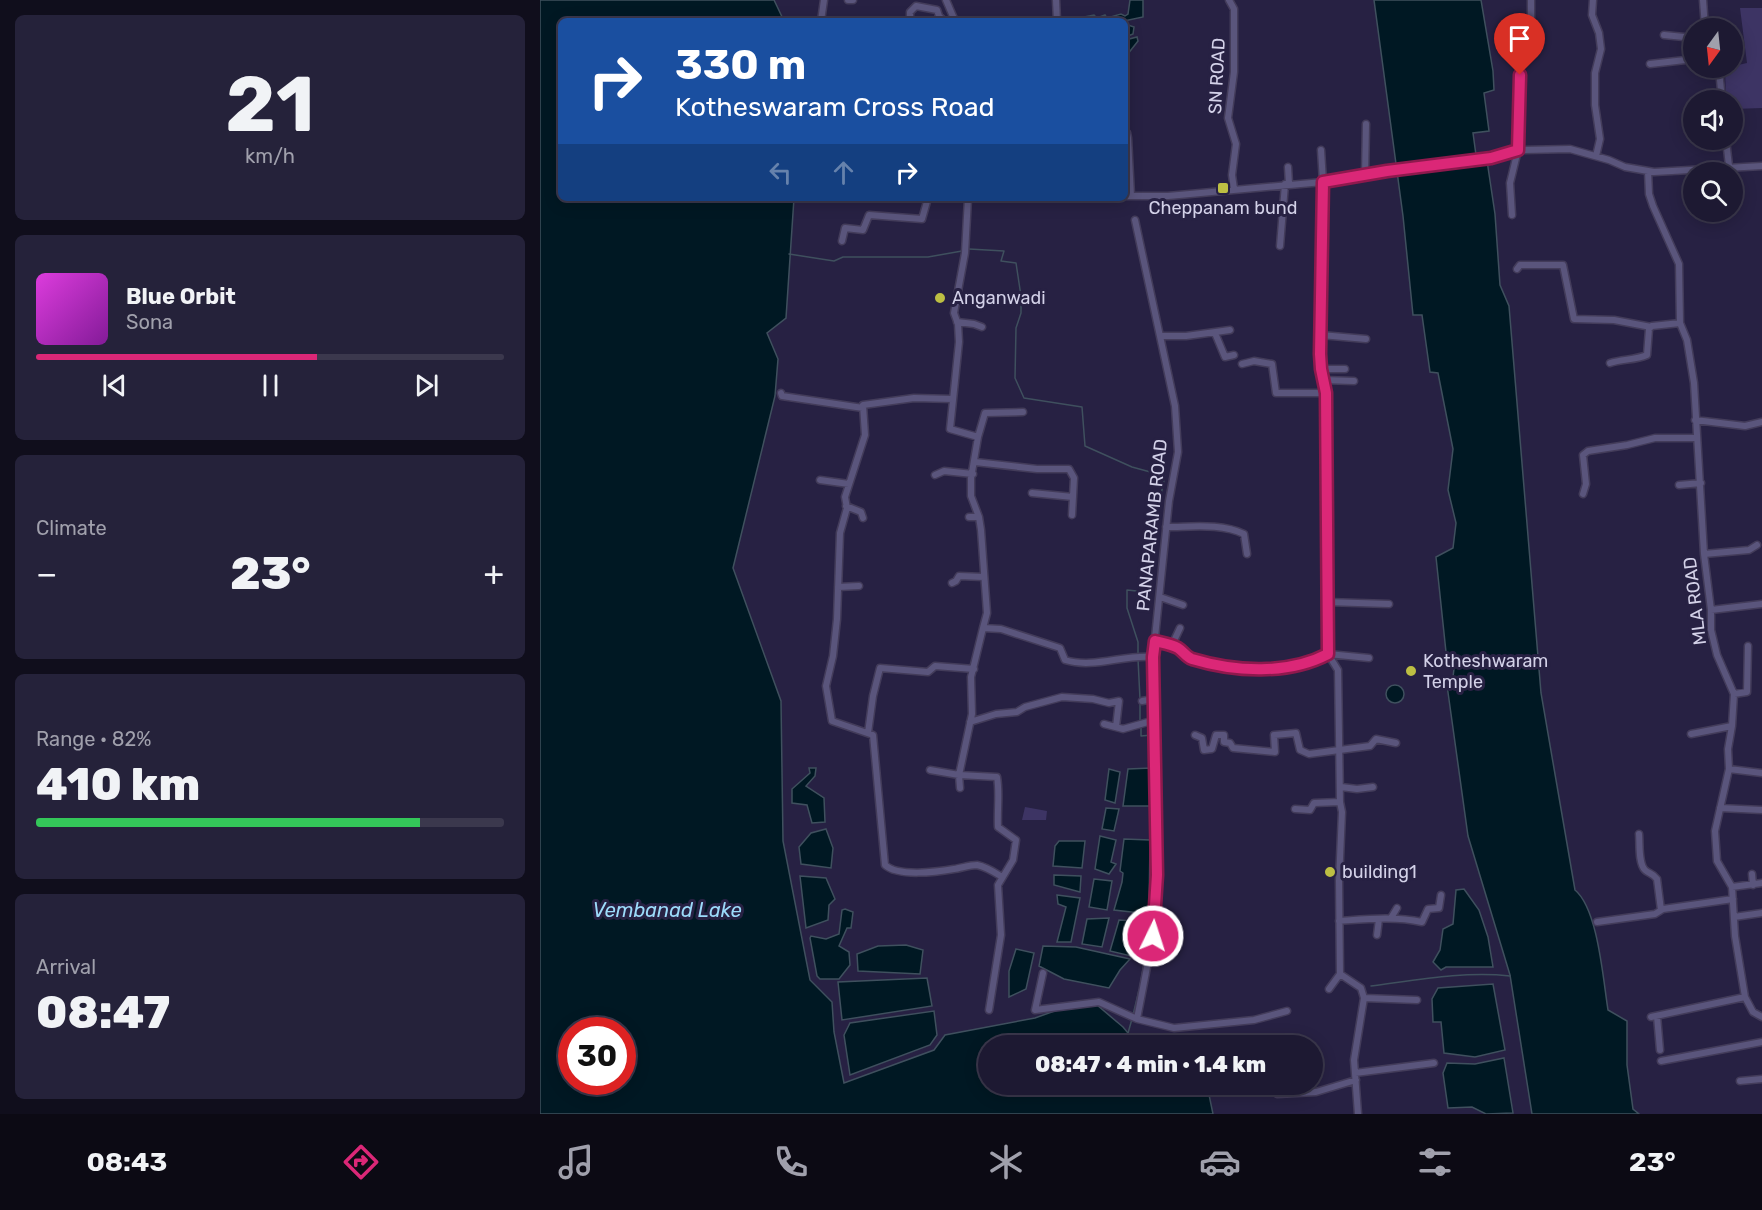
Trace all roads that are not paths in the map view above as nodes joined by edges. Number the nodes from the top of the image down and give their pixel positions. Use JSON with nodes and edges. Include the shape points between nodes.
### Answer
{"nodes":[{"id":1,"x":825,"y":0,"type":"edge"},
{"id":2,"x":946,"y":0,"type":"edge"},
{"id":3,"x":1056,"y":0,"type":"edge"},
{"id":4,"x":1229,"y":0,"type":"edge"},
{"id":5,"x":1531,"y":0,"type":"edge"},
{"id":6,"x":1593,"y":0,"type":"edge"},
{"id":7,"x":1703,"y":0,"type":"edge"},
{"id":8,"x":822,"y":18,"type":"edge"},
{"id":9,"x":910,"y":18,"type":"edge"},
{"id":10,"x":941,"y":18,"type":"edge"},
{"id":11,"x":954,"y":18,"type":"edge"},
{"id":12,"x":1058,"y":18,"type":"edge"},
{"id":13,"x":1704,"y":18,"type":"edge"},
{"id":14,"x":1664,"y":35,"type":"dead end"},
{"id":15,"x":1683,"y":37,"type":"edge"},
{"id":16,"x":1683,"y":61,"type":"edge"},
{"id":17,"x":1650,"y":64,"type":"dead end"},
{"id":18,"x":1366,"y":124,"type":"dead end"},
{"id":19,"x":1128,"y":138,"type":"edge"},
{"id":20,"x":1321,"y":150,"type":"dead end"},
{"id":21,"x":1518,"y":150,"type":"junction"},
{"id":22,"x":1596,"y":156,"type":"junction"},
{"id":23,"x":1743,"y":166,"type":"edge"},
{"id":24,"x":1762,"y":166,"type":"edge"},
{"id":25,"x":1288,"y":167,"type":"dead end"},
{"id":26,"x":1683,"y":170,"type":"edge"},
{"id":27,"x":1648,"y":171,"type":"junction"},
{"id":28,"x":1365,"y":175,"type":"junction"},
{"id":29,"x":1323,"y":182,"type":"junction"},
{"id":30,"x":1287,"y":184,"type":"junction"},
{"id":31,"x":1234,"y":189,"type":"junction"},
{"id":32,"x":1128,"y":196,"type":"edge"},
{"id":33,"x":927,"y":201,"type":"edge"},
{"id":34,"x":966,"y":201,"type":"edge"},
{"id":35,"x":1512,"y":215,"type":"dead end"},
{"id":36,"x":1135,"y":220,"type":"dead end"},
{"id":37,"x":842,"y":241,"type":"dead end"},
{"id":38,"x":1280,"y":246,"type":"dead end"},
{"id":39,"x":1518,"y":269,"type":"dead end"},
{"id":40,"x":957,"y":322,"type":"junction"},
{"id":41,"x":1680,"y":322,"type":"junction"},
{"id":42,"x":982,"y":327,"type":"dead end"},
{"id":43,"x":1651,"y":327,"type":"junction"},
{"id":44,"x":1230,"y":330,"type":"dead end"},
{"id":45,"x":1215,"y":333,"type":"junction"},
{"id":46,"x":1321,"y":335,"type":"junction"},
{"id":47,"x":1160,"y":336,"type":"junction"},
{"id":48,"x":1366,"y":339,"type":"dead end"},
{"id":49,"x":1234,"y":355,"type":"dead end"},
{"id":50,"x":1610,"y":363,"type":"dead end"},
{"id":51,"x":1242,"y":364,"type":"dead end"},
{"id":52,"x":1321,"y":369,"type":"junction"},
{"id":53,"x":1345,"y":369,"type":"dead end"},
{"id":54,"x":1323,"y":380,"type":"junction"},
{"id":55,"x":1354,"y":381,"type":"dead end"},
{"id":56,"x":781,"y":393,"type":"dead end"},
{"id":57,"x":1326,"y":393,"type":"junction"},
{"id":58,"x":952,"y":399,"type":"junction"},
{"id":59,"x":863,"y":408,"type":"junction"},
{"id":60,"x":1023,"y":412,"type":"dead end"},
{"id":61,"x":1695,"y":420,"type":"junction"},
{"id":62,"x":1762,"y":422,"type":"edge"},
{"id":63,"x":978,"y":437,"type":"junction"},
{"id":64,"x":1697,"y":438,"type":"junction"},
{"id":65,"x":975,"y":462,"type":"junction"},
{"id":66,"x":973,"y":474,"type":"junction"},
{"id":67,"x":935,"y":475,"type":"dead end"},
{"id":68,"x":820,"y":480,"type":"dead end"},
{"id":69,"x":1701,"y":483,"type":"junction"},
{"id":70,"x":849,"y":484,"type":"junction"},
{"id":71,"x":1679,"y":485,"type":"dead end"},
{"id":72,"x":1032,"y":493,"type":"dead end"},
{"id":73,"x":1583,"y":494,"type":"dead end"},
{"id":74,"x":1073,"y":497,"type":"junction"},
{"id":75,"x":846,"y":506,"type":"junction"},
{"id":76,"x":1072,"y":515,"type":"dead end"},
{"id":77,"x":979,"y":516,"type":"junction"},
{"id":78,"x":969,"y":517,"type":"dead end"},
{"id":79,"x":863,"y":518,"type":"dead end"},
{"id":80,"x":1166,"y":527,"type":"junction"},
{"id":81,"x":1757,"y":545,"type":"dead end"},
{"id":82,"x":1247,"y":554,"type":"dead end"},
{"id":83,"x":1704,"y":554,"type":"junction"},
{"id":84,"x":984,"y":577,"type":"junction"},
{"id":85,"x":952,"y":583,"type":"dead end"},
{"id":86,"x":859,"y":586,"type":"dead end"},
{"id":87,"x":838,"y":587,"type":"junction"},
{"id":88,"x":1160,"y":597,"type":"junction"},
{"id":89,"x":1327,"y":602,"type":"junction"},
{"id":90,"x":1389,"y":604,"type":"dead end"},
{"id":91,"x":1762,"y":604,"type":"edge"},
{"id":92,"x":1183,"y":605,"type":"dead end"},
{"id":93,"x":1711,"y":610,"type":"junction"},
{"id":94,"x":983,"y":628,"type":"junction"},
{"id":95,"x":1180,"y":628,"type":"dead end"},
{"id":96,"x":1155,"y":641,"type":"junction"},
{"id":97,"x":1172,"y":645,"type":"junction"},
{"id":98,"x":1748,"y":646,"type":"dead end"},
{"id":99,"x":1328,"y":654,"type":"junction"},
{"id":100,"x":1153,"y":657,"type":"junction"},
{"id":101,"x":1370,"y":658,"type":"dead end"},
{"id":102,"x":974,"y":669,"type":"junction"},
{"id":103,"x":1734,"y":694,"type":"junction"},
{"id":104,"x":1154,"y":699,"type":"junction"},
{"id":105,"x":1142,"y":701,"type":"dead end"},
{"id":106,"x":1155,"y":720,"type":"junction"},
{"id":107,"x":970,"y":722,"type":"junction"},
{"id":108,"x":1104,"y":724,"type":"dead end"},
{"id":109,"x":1732,"y":726,"type":"junction"},
{"id":110,"x":1116,"y":727,"type":"junction"},
{"id":111,"x":868,"y":733,"type":"junction"},
{"id":112,"x":1691,"y":734,"type":"dead end"},
{"id":113,"x":1195,"y":735,"type":"dead end"},
{"id":114,"x":1395,"y":743,"type":"dead end"},
{"id":115,"x":1340,"y":751,"type":"junction"},
{"id":116,"x":1729,"y":769,"type":"junction"},
{"id":117,"x":930,"y":770,"type":"dead end"},
{"id":118,"x":1762,"y":773,"type":"edge"},
{"id":119,"x":959,"y":775,"type":"junction"},
{"id":120,"x":997,"y":777,"type":"junction"},
{"id":121,"x":1007,"y":777,"type":"dead end"},
{"id":122,"x":1341,"y":787,"type":"junction"},
{"id":123,"x":1373,"y":787,"type":"dead end"},
{"id":124,"x":960,"y":788,"type":"dead end"},
{"id":125,"x":1340,"y":802,"type":"junction"},
{"id":126,"x":1720,"y":808,"type":"junction"},
{"id":127,"x":1295,"y":809,"type":"dead end"},
{"id":128,"x":1762,"y":810,"type":"edge"},
{"id":129,"x":1640,"y":834,"type":"dead end"},
{"id":130,"x":1752,"y":874,"type":"dead end"},
{"id":131,"x":1002,"y":877,"type":"junction"},
{"id":132,"x":1762,"y":883,"type":"edge"},
{"id":133,"x":1753,"y":885,"type":"junction"},
{"id":134,"x":1732,"y":888,"type":"junction"},
{"id":135,"x":1441,"y":896,"type":"dead end"},
{"id":136,"x":1733,"y":899,"type":"junction"},
{"id":137,"x":1397,"y":908,"type":"dead end"},
{"id":138,"x":1660,"y":910,"type":"junction"},
{"id":139,"x":1762,"y":913,"type":"edge"},
{"id":140,"x":1734,"y":917,"type":"junction"},
{"id":141,"x":1392,"y":918,"type":"junction"},
{"id":142,"x":1379,"y":920,"type":"junction"},
{"id":143,"x":1339,"y":921,"type":"junction"},
{"id":144,"x":1597,"y":922,"type":"dead end"},
{"id":145,"x":1377,"y":935,"type":"dead end"},
{"id":146,"x":1043,"y":973,"type":"dead end"},
{"id":147,"x":1340,"y":974,"type":"junction"},
{"id":148,"x":1329,"y":989,"type":"dead end"},
{"id":149,"x":1744,"y":997,"type":"junction"},
{"id":150,"x":1364,"y":998,"type":"junction"},
{"id":151,"x":1417,"y":1000,"type":"dead end"},
{"id":152,"x":989,"y":1010,"type":"dead end"},
{"id":153,"x":1287,"y":1011,"type":"dead end"},
{"id":154,"x":1762,"y":1017,"type":"edge"},
{"id":155,"x":1137,"y":1019,"type":"junction"},
{"id":156,"x":1762,"y":1042,"type":"edge"},
{"id":157,"x":1660,"y":1050,"type":"dead end"},
{"id":158,"x":1661,"y":1061,"type":"dead end"},
{"id":159,"x":1434,"y":1063,"type":"dead end"},
{"id":160,"x":1356,"y":1076,"type":"junction"},
{"id":161,"x":1762,"y":1078,"type":"edge"},
{"id":162,"x":1740,"y":1081,"type":"dead end"},
{"id":163,"x":1323,"y":1089,"type":"edge"},
{"id":164,"x":1358,"y":1114,"type":"edge"}],
"edges":[{"from":1,"to":8,"type":"street"},
{"from":2,"to":11,"type":"street"},
{"from":3,"to":12,"type":"street"},
{"from":4,"to":31,"type":"street","name":"SN ROAD","via":[[1234,9],[1234,72],[1228,118],[1236,144]]},
{"from":5,"to":21,"type":"street","via":[[1531,47],[1520,55]]},
{"from":6,"to":22,"type":"street","via":[[1592,15],[1601,50],[1595,74],[1600,139]]},
{"from":7,"to":13,"type":"street"},
{"from":9,"to":10,"type":"street","via":[[916,6],[937,10]]},
{"from":14,"to":15,"type":"street"},
{"from":16,"to":17,"type":"street"},
{"from":18,"to":28,"type":"street"},
{"from":19,"to":32,"type":"street"},
{"from":20,"to":29,"type":"street"},
{"from":21,"to":22,"type":"street","via":[[1570,149]]},
{"from":21,"to":28,"type":"street","via":[[1491,158]]},
{"from":21,"to":35,"type":"street","via":[[1510,183]]},
{"from":22,"to":27,"type":"street"},
{"from":23,"to":24,"type":"street"},
{"from":25,"to":30,"type":"street"},
{"from":26,"to":27,"type":"street"},
{"from":27,"to":41,"type":"street","name":"MLA ROAD","via":[[1653,206],[1679,264]]},
{"from":28,"to":29,"type":"street"},
{"from":29,"to":30,"type":"street"},
{"from":29,"to":46,"type":"street"},
{"from":30,"to":31,"type":"street"},
{"from":30,"to":38,"type":"street"},
{"from":31,"to":32,"type":"street"},
{"from":33,"to":37,"type":"street","via":[[922,219],[869,215],[863,230],[845,228]]},
{"from":34,"to":40,"type":"street","via":[[965,253],[954,313]]},
{"from":36,"to":47,"type":"street","name":"PANAPARAMB ROAD"},
{"from":39,"to":43,"type":"street","via":[[1520,265],[1563,265],[1574,319],[1614,320]]},
{"from":40,"to":42,"type":"street"},
{"from":40,"to":58,"type":"street","via":[[959,342]]},
{"from":41,"to":43,"type":"street"},
{"from":41,"to":61,"type":"street","name":"MLA ROAD","via":[[1694,383]]},
{"from":43,"to":50,"type":"street","via":[[1647,355]]},
{"from":44,"to":45,"type":"street"},
{"from":45,"to":47,"type":"street"},
{"from":45,"to":49,"type":"street","via":[[1225,357]]},
{"from":46,"to":48,"type":"street"},
{"from":46,"to":52,"type":"street"},
{"from":47,"to":80,"type":"street","name":"PANAPARAMB ROAD","via":[[1174,406],[1178,452]]},
{"from":51,"to":57,"type":"street","via":[[1272,364],[1276,393]]},
{"from":52,"to":53,"type":"street"},
{"from":52,"to":54,"type":"street"},
{"from":54,"to":55,"type":"street"},
{"from":54,"to":57,"type":"street"},
{"from":56,"to":59,"type":"street"},
{"from":57,"to":89,"type":"street"},
{"from":58,"to":59,"type":"street","via":[[914,398]]},
{"from":58,"to":63,"type":"street","via":[[950,429]]},
{"from":59,"to":70,"type":"street","via":[[865,435]]},
{"from":60,"to":63,"type":"street","via":[[985,413]]},
{"from":61,"to":62,"type":"street","via":[[1745,426]]},
{"from":61,"to":64,"type":"street","name":"MLA ROAD"},
{"from":63,"to":65,"type":"street"},
{"from":64,"to":69,"type":"street","name":"MLA ROAD"},
{"from":64,"to":73,"type":"street","via":[[1655,438],[1588,451],[1583,455]]},
{"from":65,"to":66,"type":"street"},
{"from":65,"to":74,"type":"street","via":[[1069,470],[1074,478]]},
{"from":66,"to":67,"type":"street","via":[[944,471]]},
{"from":66,"to":77,"type":"street","via":[[971,496]]},
{"from":68,"to":70,"type":"street"},
{"from":69,"to":71,"type":"street"},
{"from":69,"to":83,"type":"street","name":"MLA ROAD"},
{"from":70,"to":75,"type":"street"},
{"from":72,"to":74,"type":"street"},
{"from":74,"to":76,"type":"street"},
{"from":75,"to":79,"type":"street","via":[[861,512]]},
{"from":75,"to":87,"type":"street","via":[[840,533]]},
{"from":77,"to":78,"type":"street"},
{"from":77,"to":84,"type":"street"},
{"from":80,"to":82,"type":"street","via":[[1236,530],[1244,534]]},
{"from":80,"to":88,"type":"street","name":"PANAPARAMB ROAD"},
{"from":81,"to":83,"type":"street","via":[[1749,550]]},
{"from":83,"to":93,"type":"street","name":"MLA ROAD"},
{"from":84,"to":85,"type":"street","via":[[959,576]]},
{"from":84,"to":94,"type":"street","via":[[987,613]]},
{"from":86,"to":87,"type":"street"},
{"from":87,"to":111,"type":"street","via":[[826,686],[832,721]]},
{"from":88,"to":92,"type":"street"},
{"from":88,"to":96,"type":"street","name":"PANAPARAMB ROAD"},
{"from":89,"to":90,"type":"street"},
{"from":89,"to":99,"type":"street"},
{"from":91,"to":93,"type":"street"},
{"from":93,"to":103,"type":"street","name":"MLA ROAD","via":[[1717,655]]},
{"from":94,"to":100,"type":"street","via":[[1001,629],[1060,648],[1065,660],[1073,663]]},
{"from":94,"to":102,"type":"street"},
{"from":95,"to":97,"type":"street"},
{"from":96,"to":97,"type":"street"},
{"from":96,"to":100,"type":"street","name":"PANAPARAMB ROAD"},
{"from":97,"to":99,"type":"street","via":[[1189,658],[1231,667],[1269,669],[1311,663]]},
{"from":98,"to":103,"type":"street","via":[[1747,692]]},
{"from":99,"to":101,"type":"street"},
{"from":99,"to":115,"type":"street","via":[[1338,670]]},
{"from":100,"to":104,"type":"street","name":"PANAPARAMB ROAD"},
{"from":102,"to":107,"type":"street"},
{"from":102,"to":111,"type":"street","via":[[934,666],[928,672],[880,668]]},
{"from":103,"to":109,"type":"street","name":"MLA ROAD"},
{"from":104,"to":105,"type":"street"},
{"from":104,"to":106,"type":"street","name":"PANAPARAMB ROAD"},
{"from":106,"to":110,"type":"street","via":[[1123,729]]},
{"from":106,"to":155,"type":"street","name":"PANAPARAMB ROAD","via":[[1156,903]]},
{"from":107,"to":110,"type":"street","via":[[1062,697],[1119,701]]},
{"from":107,"to":119,"type":"street"},
{"from":108,"to":110,"type":"street"},
{"from":109,"to":112,"type":"street"},
{"from":109,"to":116,"type":"street","name":"MLA ROAD"},
{"from":111,"to":131,"type":"street","via":[[873,735],[885,865],[911,873],[976,865]]},
{"from":113,"to":115,"type":"street","via":[[1202,738],[1204,750],[1212,749],[1216,735],[1224,735],[1224,742],[1233,747],[1275,752],[1274,735],[1296,733],[1304,753]]},
{"from":114,"to":115,"type":"street","via":[[1376,739],[1370,746]]},
{"from":115,"to":122,"type":"street"},
{"from":116,"to":118,"type":"street"},
{"from":116,"to":126,"type":"street","name":"MLA ROAD"},
{"from":117,"to":119,"type":"street"},
{"from":119,"to":120,"type":"street"},
{"from":119,"to":124,"type":"street"},
{"from":120,"to":121,"type":"street"},
{"from":120,"to":131,"type":"street","via":[[998,827],[1016,840],[1013,860]]},
{"from":122,"to":123,"type":"street"},
{"from":122,"to":125,"type":"street"},
{"from":125,"to":127,"type":"street","via":[[1314,802],[1310,810]]},
{"from":125,"to":143,"type":"street"},
{"from":126,"to":128,"type":"street"},
{"from":126,"to":134,"type":"street","name":"MLA ROAD","via":[[1715,831],[1717,861]]},
{"from":129,"to":138,"type":"street","via":[[1642,864],[1657,879]]},
{"from":130,"to":133,"type":"street"},
{"from":131,"to":152,"type":"street","via":[[998,885],[1001,935]]},
{"from":132,"to":133,"type":"street"},
{"from":133,"to":134,"type":"street"},
{"from":134,"to":136,"type":"street","name":"MLA ROAD"},
{"from":135,"to":141,"type":"street","via":[[1439,908],[1428,909],[1422,922]]},
{"from":136,"to":138,"type":"street"},
{"from":136,"to":140,"type":"street","name":"MLA ROAD"},
{"from":137,"to":141,"type":"street"},
{"from":138,"to":144,"type":"street"},
{"from":139,"to":140,"type":"street"},
{"from":140,"to":149,"type":"street","name":"MLA ROAD"},
{"from":141,"to":142,"type":"street"},
{"from":142,"to":143,"type":"street"},
{"from":142,"to":145,"type":"street"},
{"from":143,"to":147,"type":"street"},
{"from":146,"to":155,"type":"street","via":[[1035,1010],[1099,1002]]},
{"from":147,"to":148,"type":"street"},
{"from":147,"to":150,"type":"street","via":[[1361,988]]},
{"from":149,"to":154,"type":"street","via":[[1753,1012]]},
{"from":149,"to":157,"type":"street","via":[[1654,1017]]},
{"from":150,"to":151,"type":"street"},
{"from":150,"to":160,"type":"street","via":[[1354,1060]]},
{"from":153,"to":155,"type":"street","via":[[1254,1020],[1174,1028]]},
{"from":156,"to":158,"type":"street"},
{"from":159,"to":160,"type":"street"},
{"from":160,"to":163,"type":"street"},
{"from":160,"to":164,"type":"street"},
{"from":161,"to":162,"type":"street"}]}
